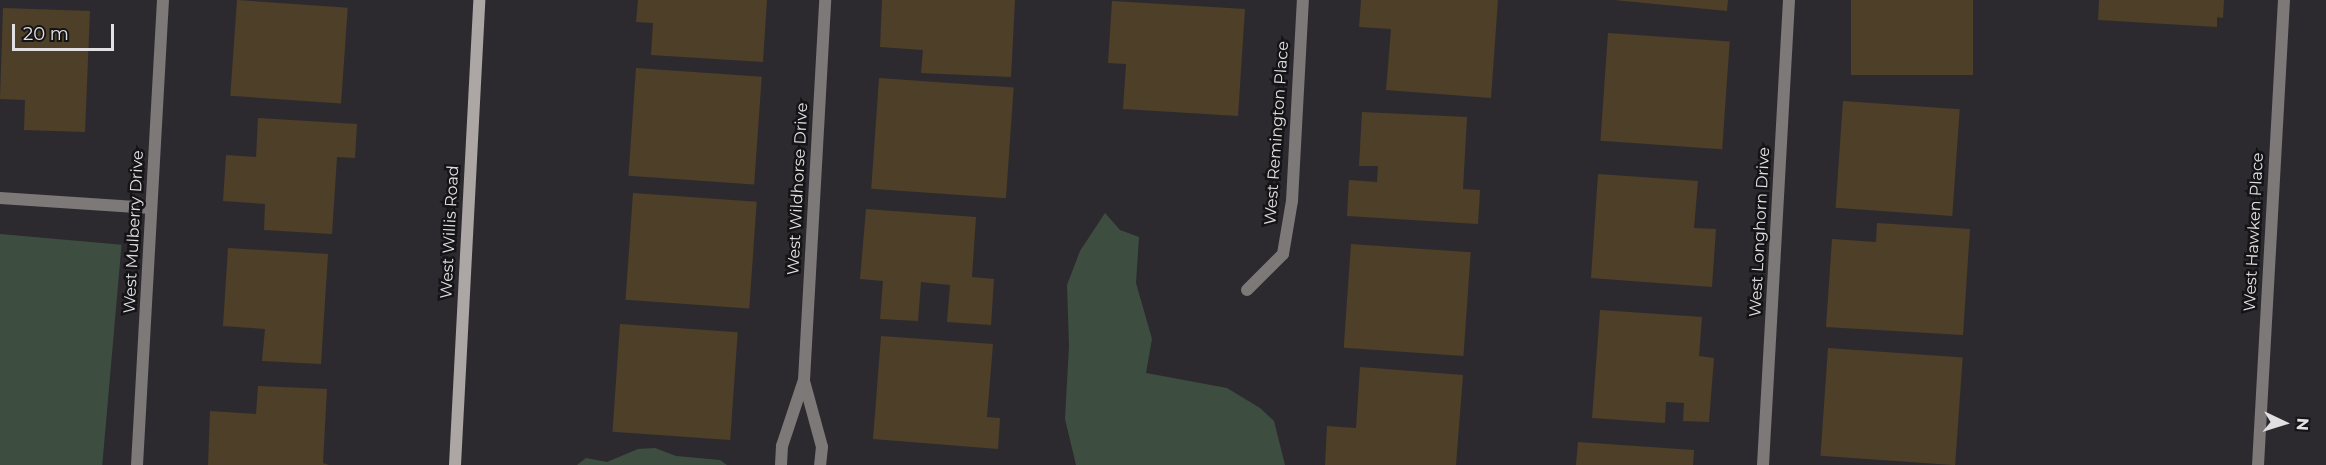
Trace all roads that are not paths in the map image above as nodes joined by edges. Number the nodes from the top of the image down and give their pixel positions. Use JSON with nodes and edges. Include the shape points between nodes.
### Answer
{"nodes":[{"id":1,"x":163,"y":0,"type":"edge"},
{"id":2,"x":479,"y":0,"type":"edge"},
{"id":3,"x":825,"y":0,"type":"edge"},
{"id":4,"x":1303,"y":0,"type":"edge"},
{"id":5,"x":1789,"y":0,"type":"edge"},
{"id":6,"x":2283,"y":0,"type":"edge"},
{"id":7,"x":0,"y":198,"type":"edge"},
{"id":8,"x":151,"y":208,"type":"junction"},
{"id":9,"x":1247,"y":290,"type":"dead end"},
{"id":10,"x":804,"y":380,"type":"junction"},
{"id":11,"x":137,"y":465,"type":"edge"},
{"id":12,"x":454,"y":465,"type":"edge"},
{"id":13,"x":781,"y":465,"type":"edge"},
{"id":14,"x":820,"y":465,"type":"edge"},
{"id":15,"x":1763,"y":465,"type":"edge"},
{"id":16,"x":2258,"y":465,"type":"edge"}],
"edges":[{"from":1,"to":8,"type":"street","name":"West Mulberry Drive"},
{"from":2,"to":12,"type":"street","name":"West Willis Road"},
{"from":3,"to":10,"type":"street","name":"West Wildhorse Drive"},
{"from":4,"to":9,"type":"street","name":"West Remington Place","via":[[1292,201],[1284,254]]},
{"from":5,"to":15,"type":"street","name":"West Longhorn Drive"},
{"from":6,"to":16,"type":"street","name":"West Hawken Place"},
{"from":7,"to":8,"type":"street"},
{"from":8,"to":11,"type":"street","name":"West Mulberry Drive"},
{"from":10,"to":13,"type":"street","name":"West Wildhorse Drive","via":[[782,446]]},
{"from":10,"to":14,"type":"street","name":"West Wildhorse Drive","via":[[822,447]]}]}
